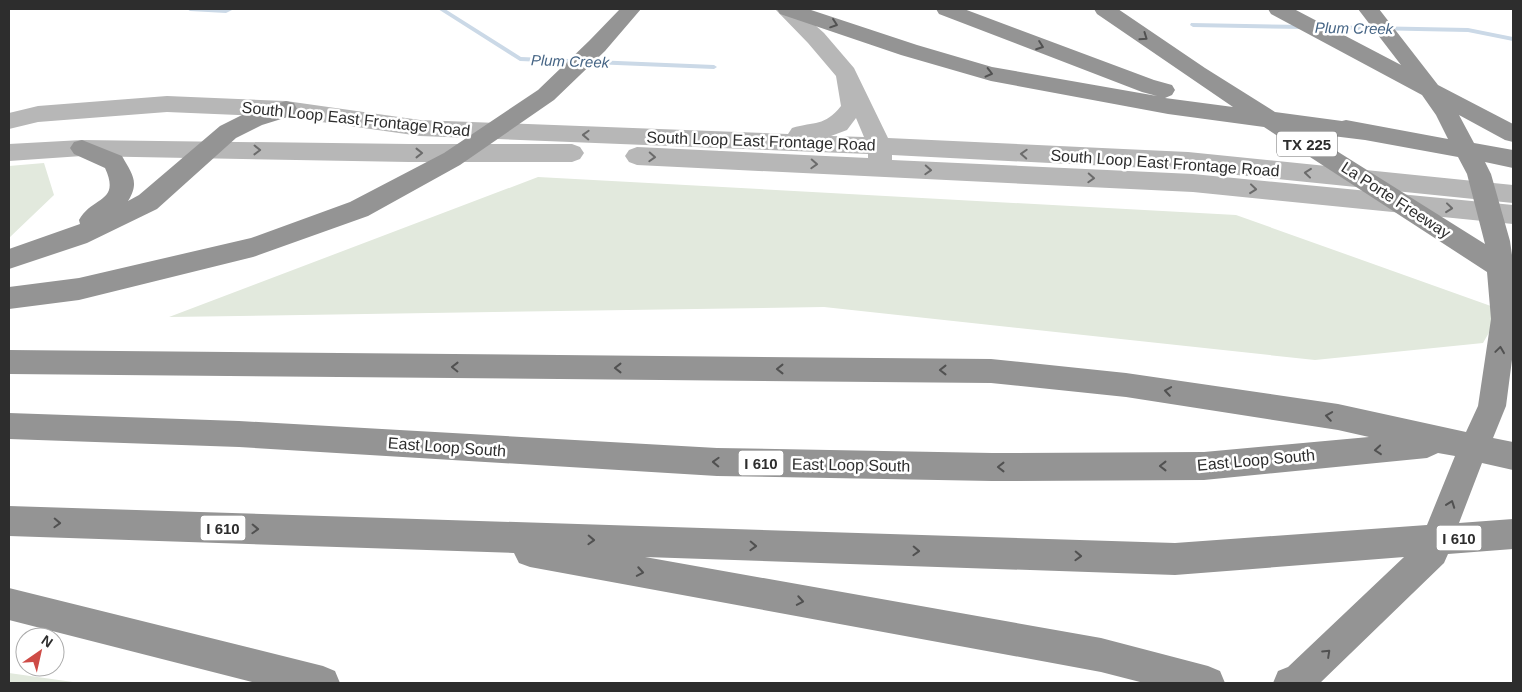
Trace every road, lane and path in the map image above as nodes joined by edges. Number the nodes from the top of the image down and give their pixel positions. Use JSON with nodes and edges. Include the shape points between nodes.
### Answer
{"nodes":[{"id":1,"x":631,"y":9,"type":"edge"},
{"id":2,"x":786,"y":9,"type":"edge"},
{"id":3,"x":946,"y":9,"type":"edge"},
{"id":4,"x":1104,"y":9,"type":"edge"},
{"id":5,"x":1278,"y":9,"type":"edge"},
{"id":6,"x":1317,"y":9,"type":"edge"},
{"id":7,"x":1368,"y":9,"type":"edge"},
{"id":8,"x":846,"y":73,"type":"junction"},
{"id":9,"x":1428,"y":88,"type":"junction"},
{"id":10,"x":286,"y":109,"type":"junction"},
{"id":11,"x":9,"y":121,"type":"edge"},
{"id":12,"x":1364,"y":132,"type":"junction"},
{"id":13,"x":1513,"y":134,"type":"edge"},
{"id":14,"x":730,"y":140,"type":"junction"},
{"id":15,"x":82,"y":148,"type":"junction"},
{"id":16,"x":208,"y":150,"type":"junction"},
{"id":17,"x":9,"y":154,"type":"edge"},
{"id":18,"x":880,"y":156,"type":"junction"},
{"id":19,"x":1513,"y":159,"type":"edge"},
{"id":20,"x":1513,"y":194,"type":"edge"},
{"id":21,"x":1513,"y":215,"type":"edge"},
{"id":22,"x":63,"y":241,"type":"junction"},
{"id":23,"x":9,"y":259,"type":"edge"},
{"id":24,"x":1513,"y":275,"type":"edge"},
{"id":25,"x":9,"y":298,"type":"edge"},
{"id":26,"x":9,"y":362,"type":"edge"},
{"id":27,"x":9,"y":426,"type":"edge"},
{"id":28,"x":1513,"y":437,"type":"edge"},
{"id":29,"x":1513,"y":456,"type":"edge"},
{"id":30,"x":9,"y":521,"type":"edge"},
{"id":31,"x":1513,"y":534,"type":"edge"},
{"id":32,"x":437,"y":535,"type":"junction"},
{"id":33,"x":9,"y":604,"type":"edge"},
{"id":34,"x":324,"y":683,"type":"edge"},
{"id":35,"x":1208,"y":683,"type":"edge"},
{"id":36,"x":1290,"y":683,"type":"edge"}],
"edges":[{"from":1,"to":25,"type":"highway","via":[[598,46],[546,95],[452,159],[359,209],[253,247],[79,289]]},
{"from":2,"to":8,"type":"main road"},
{"from":2,"to":12,"type":"highway","one_way":true,"via":[[991,74],[1168,106]]},
{"from":3,"to":12,"type":"highway","one_way":true,"via":[[1150,87]]},
{"from":4,"to":24,"type":"highway","name":"La Porte Freeway","number":"TX 225","one_way":true,"via":[[1197,73]]},
{"from":5,"to":9,"type":"highway"},
{"from":6,"to":9,"type":"highway"},
{"from":36,"to":7,"type":"highway","one_way":true,"via":[[1300,679],[1433,552],[1492,406],[1504,319],[1497,241],[1480,174],[1446,112]]},
{"from":8,"to":14,"type":"main road","via":[[852,106],[839,124],[817,132]]},
{"from":8,"to":18,"type":"main road"},
{"from":9,"to":13,"type":"highway"},
{"from":10,"to":11,"type":"main road","name":"South Loop East Frontage Road","via":[[167,104],[38,114]]},
{"from":14,"to":10,"type":"main road","name":"South Loop East Frontage Road","one_way":true,"via":[[420,128]]},
{"from":10,"to":16,"type":"highway","via":[[254,119],[228,132]]},
{"from":12,"to":19,"type":"highway"},
{"from":14,"to":18,"type":"main road","name":"South Loop East Frontage Road"},
{"from":15,"to":16,"type":"main road","name":"South Loop East Frontage Road"},
{"from":15,"to":17,"type":"main road","name":"South Loop East Frontage Road"},
{"from":15,"to":22,"type":"highway","via":[[114,162],[123,181],[122,190],[114,201]]},
{"from":16,"to":18,"type":"main road","name":"South Loop East Frontage Road","one_way":true},
{"from":16,"to":22,"type":"highway","via":[[148,202]]},
{"from":20,"to":18,"type":"main road","name":"South Loop East Frontage Road","one_way":true,"via":[[1188,161]]},
{"from":18,"to":21,"type":"main road","name":"South Loop East Frontage Road","one_way":true},
{"from":22,"to":23,"type":"highway"},
{"from":29,"to":26,"type":"highway","one_way":true,"via":[[1338,417],[1126,385],[991,371]]},
{"from":28,"to":27,"type":"highway","name":"East Loop South","number":"I 610","one_way":true,"via":[[1204,466],[992,467],[717,462],[239,434]]},
{"from":30,"to":32,"type":"highway","number":"I 610","one_way":true},
{"from":32,"to":31,"type":"highway","number":"I 610","one_way":true,"via":[[1175,559]]},
{"from":32,"to":35,"type":"highway","one_way":true,"via":[[1101,655]]},
{"from":33,"to":34,"type":"highway"}]}
